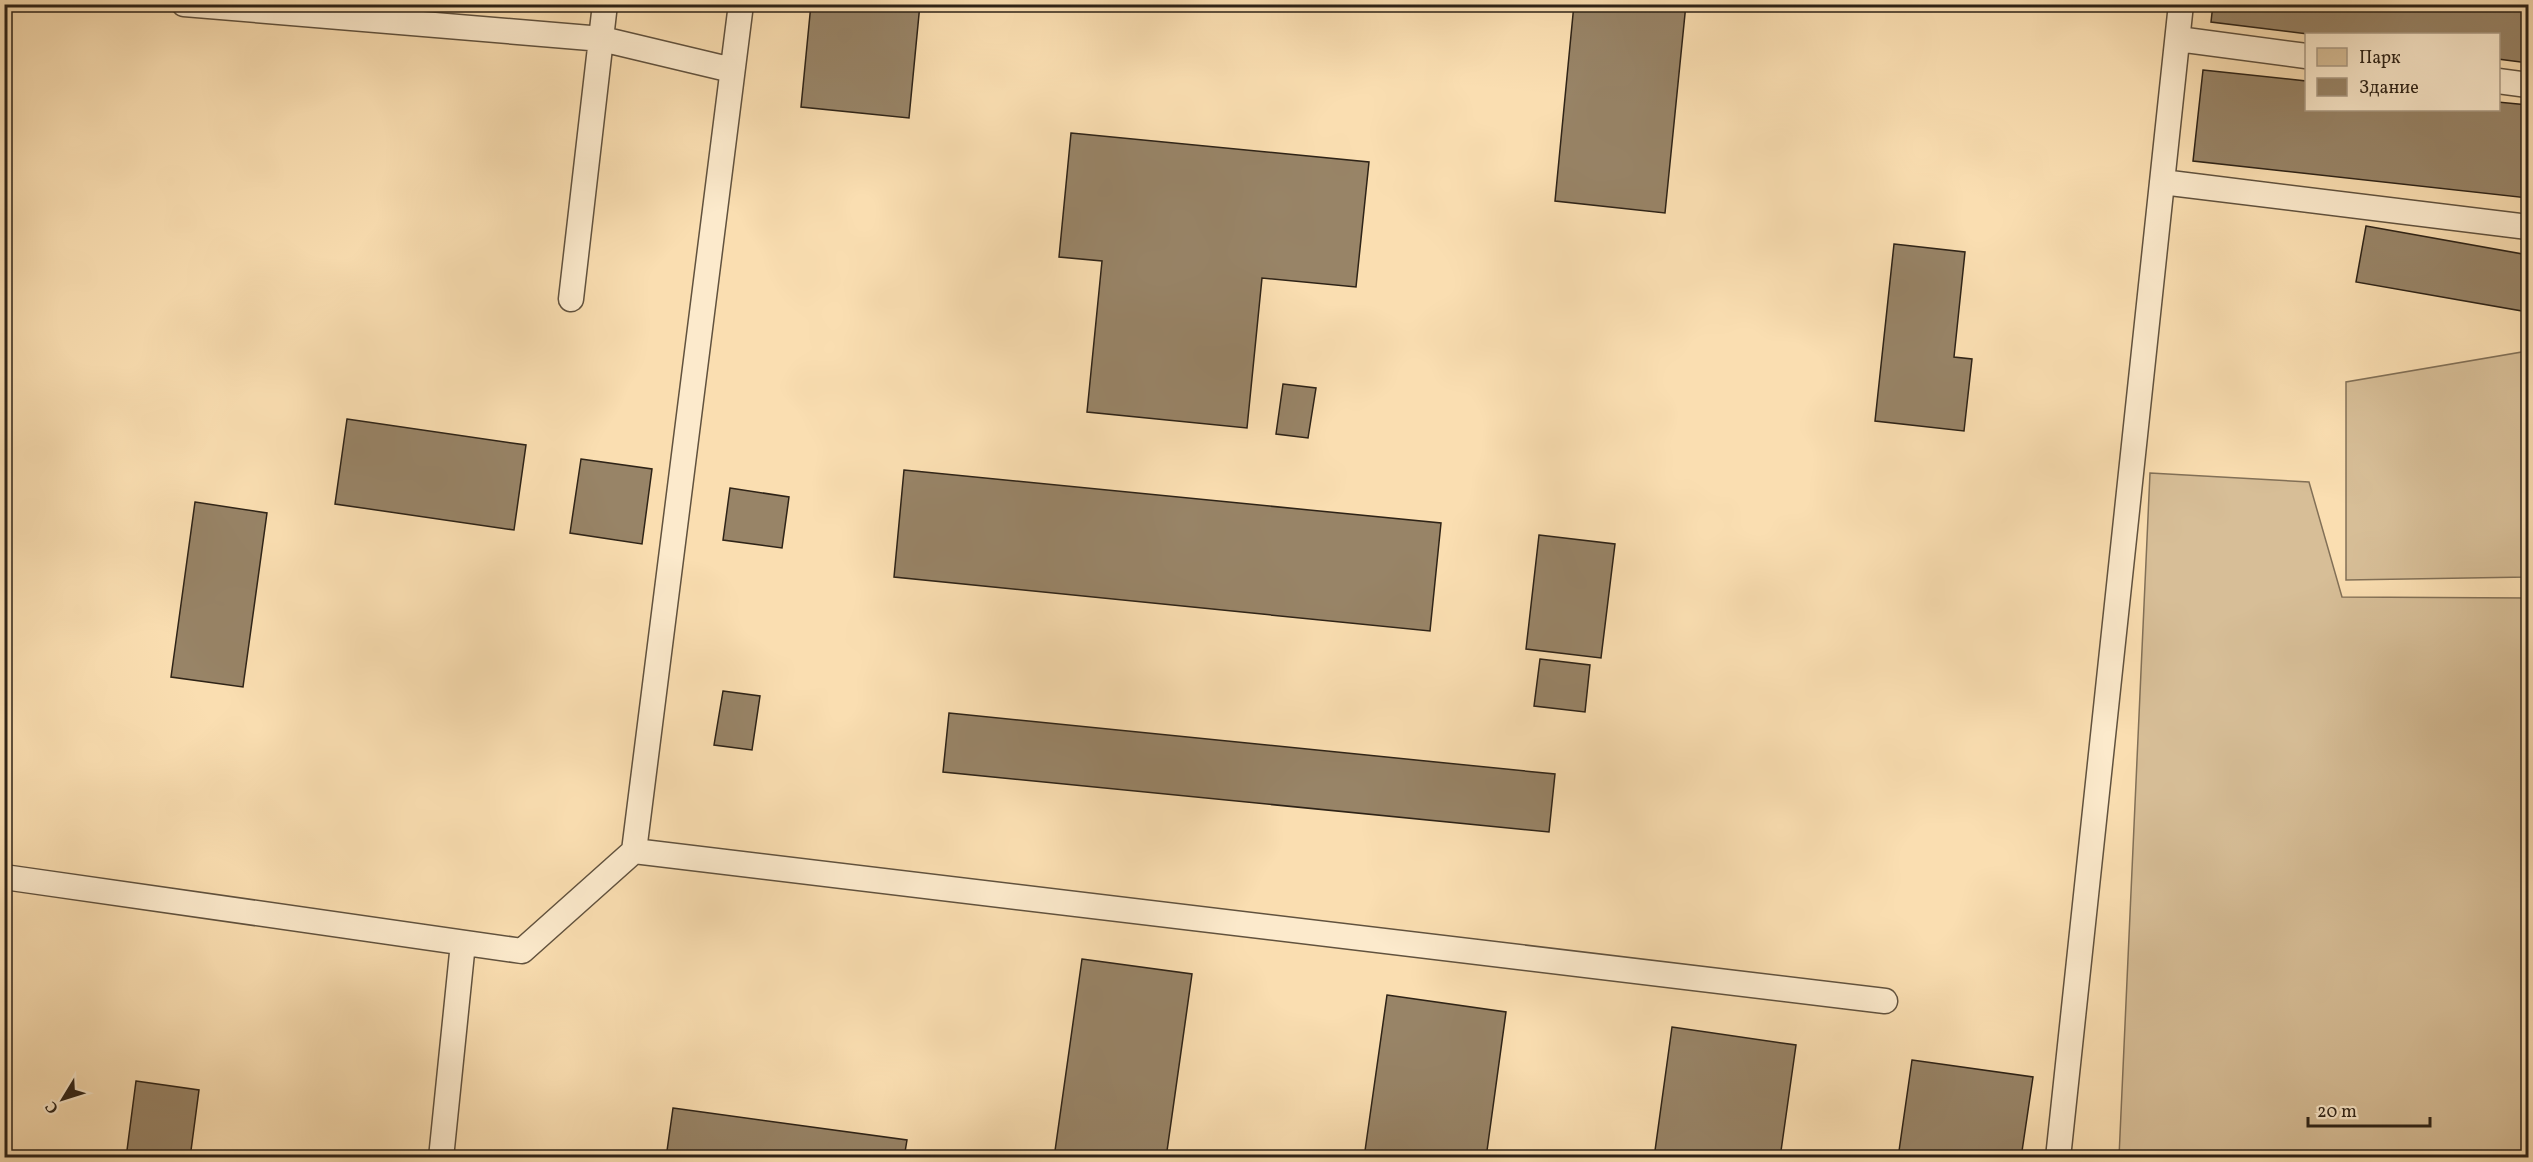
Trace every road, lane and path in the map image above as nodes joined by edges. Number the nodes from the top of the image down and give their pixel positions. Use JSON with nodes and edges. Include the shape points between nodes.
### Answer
{"nodes":[{"id":1,"x":184,"y":4,"type":"edge"},
{"id":2,"x":605,"y":4,"type":"edge"},
{"id":3,"x":741,"y":4,"type":"edge"},
{"id":4,"x":2181,"y":4,"type":"edge"},
{"id":5,"x":602,"y":39,"type":"junction"},
{"id":6,"x":2178,"y":39,"type":"junction"},
{"id":7,"x":2305,"y":56,"type":"edge"},
{"id":8,"x":732,"y":70,"type":"junction"},
{"id":9,"x":2500,"y":81,"type":"edge"},
{"id":10,"x":2529,"y":85,"type":"edge"},
{"id":11,"x":2162,"y":182,"type":"junction"},
{"id":12,"x":2529,"y":227,"type":"edge"},
{"id":13,"x":571,"y":299,"type":"dead end"},
{"id":14,"x":634,"y":850,"type":"junction"},
{"id":15,"x":4,"y":877,"type":"edge"},
{"id":16,"x":463,"y":943,"type":"junction"},
{"id":17,"x":1885,"y":1001,"type":"dead end"},
{"id":18,"x":441,"y":1158,"type":"edge"},
{"id":19,"x":2058,"y":1158,"type":"edge"}],
"edges":[{"from":1,"to":5,"type":"lane"},
{"from":2,"to":5,"type":"lane"},
{"from":3,"to":8,"type":"lane"},
{"from":4,"to":6,"type":"lane"},
{"from":5,"to":8,"type":"lane"},
{"from":5,"to":13,"type":"lane"},
{"from":6,"to":7,"type":"lane"},
{"from":6,"to":11,"type":"lane"},
{"from":8,"to":14,"type":"lane"},
{"from":9,"to":10,"type":"lane"},
{"from":11,"to":12,"type":"lane"},
{"from":11,"to":19,"type":"lane"},
{"from":14,"to":16,"type":"lane","via":[[522,951]]},
{"from":14,"to":17,"type":"lane"},
{"from":15,"to":16,"type":"lane"},
{"from":16,"to":18,"type":"lane"}]}
